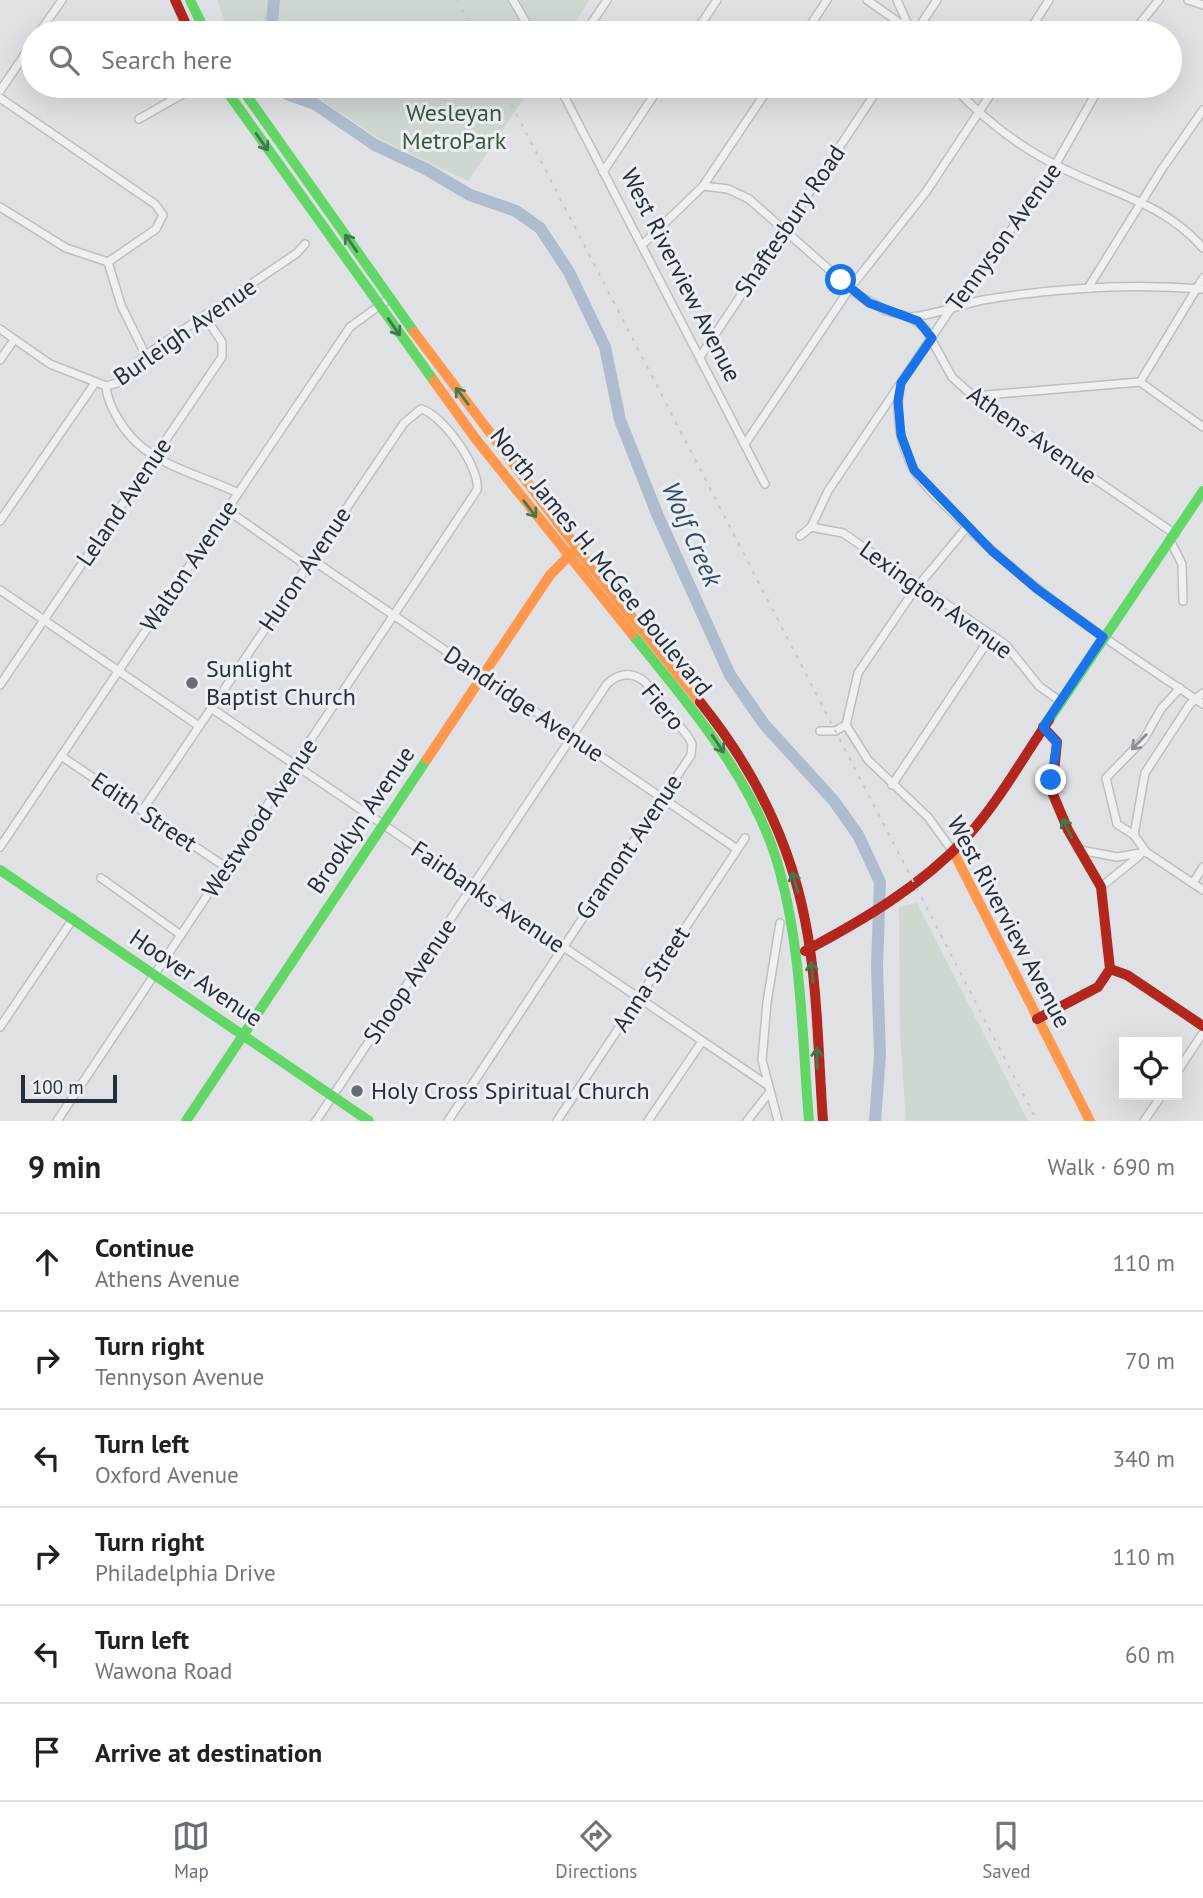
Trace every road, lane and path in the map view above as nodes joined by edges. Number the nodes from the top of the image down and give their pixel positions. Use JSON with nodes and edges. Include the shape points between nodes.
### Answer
{"nodes":[{"id":1,"x":62,"y":0,"type":"edge"},
{"id":2,"x":175,"y":0,"type":"edge"},
{"id":3,"x":190,"y":0,"type":"edge"},
{"id":4,"x":513,"y":0,"type":"edge"},
{"id":5,"x":607,"y":0,"type":"edge"},
{"id":6,"x":717,"y":0,"type":"edge"},
{"id":7,"x":827,"y":0,"type":"edge"},
{"id":8,"x":867,"y":0,"type":"edge"},
{"id":9,"x":897,"y":0,"type":"edge"},
{"id":10,"x":937,"y":0,"type":"edge"},
{"id":11,"x":1049,"y":0,"type":"edge"},
{"id":12,"x":1159,"y":0,"type":"edge"},
{"id":13,"x":1188,"y":0,"type":"edge"},
{"id":14,"x":1203,"y":5,"type":"edge"},
{"id":15,"x":47,"y":21,"type":"edge"},
{"id":16,"x":185,"y":21,"type":"edge"},
{"id":17,"x":200,"y":21,"type":"edge"},
{"id":18,"x":525,"y":21,"type":"edge"},
{"id":19,"x":593,"y":21,"type":"edge"},
{"id":20,"x":703,"y":21,"type":"edge"},
{"id":21,"x":813,"y":21,"type":"edge"},
{"id":22,"x":898,"y":21,"type":"edge"},
{"id":23,"x":908,"y":21,"type":"edge"},
{"id":24,"x":921,"y":21,"type":"edge"},
{"id":25,"x":1036,"y":21,"type":"edge"},
{"id":26,"x":1142,"y":21,"type":"edge"},
{"id":27,"x":21,"y":60,"type":"edge"},
{"id":28,"x":0,"y":91,"type":"edge"},
{"id":29,"x":0,"y":98,"type":"edge"},
{"id":30,"x":176,"y":98,"type":"edge"},
{"id":31,"x":232,"y":98,"type":"edge"},
{"id":32,"x":248,"y":98,"type":"edge"},
{"id":33,"x":565,"y":98,"type":"edge"},
{"id":34,"x":652,"y":98,"type":"edge"},
{"id":35,"x":762,"y":98,"type":"edge"},
{"id":36,"x":872,"y":98,"type":"edge"},
{"id":37,"x":965,"y":98,"type":"edge"},
{"id":38,"x":988,"y":98,"type":"edge"},
{"id":39,"x":1093,"y":98,"type":"edge"},
{"id":40,"x":1203,"y":110,"type":"edge"},
{"id":41,"x":979,"y":112,"type":"junction"},
{"id":42,"x":139,"y":119,"type":"dead end"},
{"id":43,"x":1057,"y":165,"type":"junction"},
{"id":44,"x":603,"y":172,"type":"junction"},
{"id":45,"x":704,"y":186,"type":"junction"},
{"id":46,"x":1141,"y":201,"type":"junction"},
{"id":47,"x":0,"y":206,"type":"edge"},
{"id":48,"x":784,"y":230,"type":"junction"},
{"id":49,"x":305,"y":243,"type":"dead end"},
{"id":50,"x":642,"y":246,"type":"junction"},
{"id":51,"x":1203,"y":248,"type":"edge"},
{"id":52,"x":108,"y":262,"type":"junction"},
{"id":53,"x":1203,"y":278,"type":"edge"},
{"id":54,"x":850,"y":288,"type":"junction"},
{"id":55,"x":1088,"y":288,"type":"junction"},
{"id":56,"x":1200,"y":289,"type":"edge"},
{"id":57,"x":390,"y":298,"type":"junction"},
{"id":58,"x":379,"y":306,"type":"junction"},
{"id":59,"x":952,"y":307,"type":"junction"},
{"id":60,"x":205,"y":317,"type":"junction"},
{"id":61,"x":910,"y":317,"type":"junction"},
{"id":62,"x":0,"y":329,"type":"edge"},
{"id":63,"x":932,"y":338,"type":"junction"},
{"id":64,"x":14,"y":340,"type":"junction"},
{"id":65,"x":146,"y":356,"type":"junction"},
{"id":66,"x":700,"y":357,"type":"junction"},
{"id":67,"x":0,"y":360,"type":"edge"},
{"id":68,"x":1140,"y":382,"type":"junction"},
{"id":69,"x":94,"y":383,"type":"junction"},
{"id":70,"x":901,"y":383,"type":"junction"},
{"id":71,"x":106,"y":386,"type":"junction"},
{"id":72,"x":973,"y":396,"type":"junction"},
{"id":73,"x":1203,"y":427,"type":"edge"},
{"id":74,"x":456,"y":442,"type":"joint"},
{"id":75,"x":745,"y":444,"type":"junction"},
{"id":76,"x":153,"y":458,"type":"junction"},
{"id":77,"x":765,"y":484,"type":"dead end"},
{"id":78,"x":1203,"y":491,"type":"edge"},
{"id":79,"x":238,"y":493,"type":"junction"},
{"id":80,"x":227,"y":510,"type":"junction"},
{"id":81,"x":0,"y":521,"type":"edge"},
{"id":82,"x":811,"y":527,"type":"junction"},
{"id":83,"x":967,"y":527,"type":"junction"},
{"id":84,"x":800,"y":536,"type":"dead end"},
{"id":85,"x":1172,"y":537,"type":"junction"},
{"id":86,"x":577,"y":548,"type":"junction"},
{"id":87,"x":568,"y":556,"type":"junction"},
{"id":88,"x":309,"y":562,"type":"junction"},
{"id":89,"x":920,"y":586,"type":"junction"},
{"id":90,"x":0,"y":590,"type":"edge"},
{"id":91,"x":1183,"y":601,"type":"dead end"},
{"id":92,"x":394,"y":616,"type":"junction"},
{"id":93,"x":44,"y":620,"type":"junction"},
{"id":94,"x":992,"y":635,"type":"junction"},
{"id":95,"x":1103,"y":637,"type":"junction"},
{"id":96,"x":118,"y":671,"type":"junction"},
{"id":97,"x":627,"y":674,"type":"joint"},
{"id":98,"x":483,"y":676,"type":"junction"},
{"id":99,"x":0,"y":685,"type":"edge"},
{"id":100,"x":1180,"y":688,"type":"junction"},
{"id":101,"x":1203,"y":693,"type":"edge"},
{"id":102,"x":1060,"y":701,"type":"junction"},
{"id":103,"x":1199,"y":701,"type":"edge"},
{"id":104,"x":211,"y":708,"type":"junction"},
{"id":105,"x":846,"y":725,"type":"junction"},
{"id":106,"x":199,"y":726,"type":"junction"},
{"id":107,"x":1043,"y":727,"type":"junction"},
{"id":108,"x":820,"y":731,"type":"dead end"},
{"id":109,"x":572,"y":737,"type":"junction"},
{"id":110,"x":692,"y":748,"type":"joint"},
{"id":111,"x":61,"y":755,"type":"junction"},
{"id":112,"x":295,"y":766,"type":"junction"},
{"id":113,"x":892,"y":785,"type":"junction"},
{"id":114,"x":662,"y":798,"type":"junction"},
{"id":115,"x":142,"y":810,"type":"junction"},
{"id":116,"x":383,"y":826,"type":"junction"},
{"id":117,"x":1134,"y":835,"type":"junction"},
{"id":118,"x":745,"y":838,"type":"dead end"},
{"id":119,"x":0,"y":847,"type":"edge"},
{"id":120,"x":737,"y":849,"type":"junction"},
{"id":121,"x":1080,"y":850,"type":"junction"},
{"id":122,"x":1146,"y":852,"type":"junction"},
{"id":123,"x":954,"y":853,"type":"junction"},
{"id":124,"x":1203,"y":867,"type":"edge"},
{"id":125,"x":227,"y":868,"type":"junction"},
{"id":126,"x":0,"y":870,"type":"edge"},
{"id":127,"x":101,"y":878,"type":"dead end"},
{"id":128,"x":1193,"y":883,"type":"junction"},
{"id":129,"x":473,"y":887,"type":"junction"},
{"id":130,"x":1101,"y":887,"type":"junction"},
{"id":131,"x":1202,"y":887,"type":"edge"},
{"id":132,"x":73,"y":919,"type":"junction"},
{"id":133,"x":780,"y":923,"type":"dead end"},
{"id":134,"x":181,"y":935,"type":"junction"},
{"id":135,"x":562,"y":948,"type":"junction"},
{"id":136,"x":810,"y":949,"type":"junction"},
{"id":137,"x":796,"y":956,"type":"junction"},
{"id":138,"x":1110,"y":969,"type":"junction"},
{"id":139,"x":155,"y":975,"type":"junction"},
{"id":140,"x":638,"y":999,"type":"junction"},
{"id":141,"x":1037,"y":1019,"type":"junction"},
{"id":142,"x":1203,"y":1026,"type":"edge"},
{"id":143,"x":0,"y":1027,"type":"edge"},
{"id":144,"x":1203,"y":1032,"type":"edge"},
{"id":145,"x":243,"y":1036,"type":"junction"},
{"id":146,"x":701,"y":1042,"type":"junction"},
{"id":147,"x":1182,"y":1064,"type":"edge"},
{"id":148,"x":766,"y":1084,"type":"junction"},
{"id":149,"x":769,"y":1093,"type":"junction"},
{"id":150,"x":333,"y":1097,"type":"junction"},
{"id":151,"x":1158,"y":1100,"type":"edge"},
{"id":152,"x":57,"y":1121,"type":"edge"},
{"id":153,"x":186,"y":1121,"type":"edge"},
{"id":154,"x":316,"y":1121,"type":"edge"},
{"id":155,"x":369,"y":1121,"type":"edge"},
{"id":156,"x":448,"y":1121,"type":"edge"},
{"id":157,"x":557,"y":1121,"type":"edge"},
{"id":158,"x":648,"y":1121,"type":"edge"},
{"id":159,"x":747,"y":1121,"type":"edge"},
{"id":160,"x":778,"y":1121,"type":"edge"},
{"id":161,"x":809,"y":1121,"type":"edge"},
{"id":162,"x":823,"y":1121,"type":"edge"},
{"id":163,"x":1090,"y":1121,"type":"edge"},
{"id":164,"x":1144,"y":1121,"type":"edge"}],
"edges":[{"from":1,"to":15,"type":"street"},
{"from":2,"to":16,"type":"main road"},
{"from":3,"to":17,"type":"main road"},
{"from":4,"to":18,"type":"street"},
{"from":5,"to":19,"type":"street"},
{"from":6,"to":20,"type":"street"},
{"from":7,"to":21,"type":"street"},
{"from":8,"to":22,"type":"street"},
{"from":9,"to":23,"type":"street"},
{"from":10,"to":24,"type":"street"},
{"from":11,"to":25,"type":"street"},
{"from":12,"to":26,"type":"street"},
{"from":13,"to":14,"type":"street"},
{"from":27,"to":28,"type":"street"},
{"from":29,"to":52,"type":"street","via":[[155,204],[163,215],[162,221]]},
{"from":30,"to":42,"type":"street"},
{"from":31,"to":58,"type":"main road","name":"North James H. McGee Boulevard","one_way":true},
{"from":57,"to":32,"type":"main road","name":"North James H. McGee Boulevard","one_way":true},
{"from":33,"to":44,"type":"street","name":"West Riverview Avenue"},
{"from":34,"to":44,"type":"street"},
{"from":35,"to":45,"type":"street"},
{"from":36,"to":48,"type":"street","name":"Shaftesbury Road"},
{"from":37,"to":41,"type":"street"},
{"from":38,"to":41,"type":"street"},
{"from":39,"to":43,"type":"street","name":"Tennyson Avenue"},
{"from":40,"to":46,"type":"street"},
{"from":41,"to":43,"type":"street"},
{"from":41,"to":54,"type":"street","via":[[926,192]]},
{"from":43,"to":46,"type":"street"},
{"from":43,"to":59,"type":"street","name":"Tennyson Avenue"},
{"from":44,"to":50,"type":"street","name":"West Riverview Avenue"},
{"from":45,"to":48,"type":"street","name":"Athens Avenue","via":[[740,194]]},
{"from":45,"to":50,"type":"street"},
{"from":46,"to":51,"type":"street","via":[[1182,225]]},
{"from":46,"to":55,"type":"street"},
{"from":47,"to":52,"type":"street","via":[[66,248]]},
{"from":48,"to":54,"type":"street","name":"Athens Avenue"},
{"from":48,"to":66,"type":"street","name":"Shaftesbury Road"},
{"from":49,"to":60,"type":"street","name":"Burleigh Avenue","via":[[298,253]]},
{"from":50,"to":66,"type":"street","name":"West Riverview Avenue"},
{"from":52,"to":65,"type":"street","via":[[121,305]]},
{"from":53,"to":56,"type":"street"},
{"from":54,"to":61,"type":"street","name":"Athens Avenue","via":[[876,307]]},
{"from":54,"to":75,"type":"street"},
{"from":55,"to":56,"type":"street"},
{"from":55,"to":59,"type":"street"},
{"from":56,"to":68,"type":"street"},
{"from":57,"to":58,"type":"street","name":"Walton Avenue"},
{"from":86,"to":57,"type":"main road","name":"North James H. McGee Boulevard","one_way":true},
{"from":58,"to":79,"type":"street","name":"Walton Avenue","via":[[350,327]]},
{"from":58,"to":87,"type":"main road","name":"North James H. McGee Boulevard","one_way":true},
{"from":59,"to":61,"type":"street"},
{"from":59,"to":63,"type":"street","name":"Tennyson Avenue"},
{"from":60,"to":65,"type":"street","name":"Burleigh Avenue"},
{"from":60,"to":76,"type":"street","name":"Leland Avenue","via":[[222,342],[222,357]]},
{"from":61,"to":63,"type":"street","name":"Athens Avenue"},
{"from":62,"to":64,"type":"street"},
{"from":63,"to":70,"type":"street","name":"Tennyson Avenue"},
{"from":63,"to":72,"type":"street","name":"Athens Avenue","via":[[951,377]]},
{"from":64,"to":67,"type":"street"},
{"from":64,"to":69,"type":"street","via":[[50,364]]},
{"from":65,"to":71,"type":"street","name":"Burleigh Avenue","via":[[125,379]]},
{"from":66,"to":75,"type":"street","name":"West Riverview Avenue"},
{"from":68,"to":72,"type":"street"},
{"from":68,"to":73,"type":"street"},
{"from":69,"to":71,"type":"street","name":"Burleigh Avenue"},
{"from":69,"to":81,"type":"street","name":"Burleigh Avenue"},
{"from":70,"to":82,"type":"street","name":"Tennyson Avenue","via":[[828,491]]},
{"from":70,"to":83,"type":"street","via":[[899,424],[907,455],[922,480]]},
{"from":71,"to":76,"type":"street","via":[[106,396],[123,427]]},
{"from":72,"to":85,"type":"street","name":"Athens Avenue"},
{"from":74,"to":88,"type":"street","name":"Huron Avenue","via":[[433,413],[421,409],[410,415]]},
{"from":74,"to":92,"type":"street","name":"Westwood Avenue","via":[[476,470],[477,490]]},
{"from":75,"to":77,"type":"street","name":"West Riverview Avenue"},
{"from":76,"to":79,"type":"street"},
{"from":76,"to":93,"type":"street","name":"Leland Avenue"},
{"from":78,"to":85,"type":"main road"},
{"from":79,"to":80,"type":"street","name":"Walton Avenue"},
{"from":80,"to":88,"type":"street","name":"Dandridge Avenue"},
{"from":80,"to":96,"type":"street","name":"Walton Avenue"},
{"from":82,"to":84,"type":"street"},
{"from":82,"to":89,"type":"street","name":"Lexington Avenue","via":[[843,533]]},
{"from":83,"to":89,"type":"street"},
{"from":83,"to":95,"type":"street","via":[[1037,589]]},
{"from":85,"to":91,"type":"street","via":[[1182,564]]},
{"from":85,"to":95,"type":"main road"},
{"from":86,"to":87,"type":"main road","name":"Brooklyn Avenue"},
{"from":136,"to":86,"type":"main road","name":"North James H. McGee Boulevard","one_way":true,"via":[[788,858],[753,775],[716,721]]},
{"from":87,"to":98,"type":"main road","name":"Brooklyn Avenue","via":[[556,566]]},
{"from":87,"to":137,"type":"main road","name":"North James H. McGee Boulevard","one_way":true,"via":[[700,719],[746,789],[780,870]]},
{"from":88,"to":92,"type":"street","name":"Dandridge Avenue"},
{"from":88,"to":104,"type":"street","name":"Huron Avenue"},
{"from":89,"to":94,"type":"street","name":"Lexington Avenue"},
{"from":89,"to":105,"type":"street","via":[[857,676]]},
{"from":90,"to":93,"type":"street"},
{"from":92,"to":98,"type":"street","name":"Dandridge Avenue"},
{"from":92,"to":112,"type":"street","name":"Westwood Avenue"},
{"from":93,"to":96,"type":"street"},
{"from":93,"to":99,"type":"street","name":"Leland Avenue"},
{"from":94,"to":102,"type":"street","name":"Lexington Avenue","via":[[1018,657],[1039,686]]},
{"from":94,"to":113,"type":"street"},
{"from":95,"to":100,"type":"street"},
{"from":95,"to":102,"type":"main road"},
{"from":96,"to":106,"type":"street"},
{"from":96,"to":111,"type":"street","name":"Walton Avenue"},
{"from":97,"to":109,"type":"street","name":"Shoop Avenue","via":[[607,684]]},
{"from":97,"to":110,"type":"street","name":"Fiero","via":[[645,682]]},
{"from":98,"to":109,"type":"street","name":"Dandridge Avenue"},
{"from":98,"to":116,"type":"main road","name":"Brooklyn Avenue"},
{"from":100,"to":103,"type":"street"},
{"from":100,"to":117,"type":"street","one_way":true,"via":[[1160,709],[1144,738],[1106,778],[1117,824]]},
{"from":101,"to":103,"type":"street"},
{"from":102,"to":107,"type":"main road"},
{"from":103,"to":117,"type":"street","via":[[1144,773]]},
{"from":104,"to":106,"type":"street","name":"Huron Avenue"},
{"from":104,"to":112,"type":"street","name":"Fairbanks Avenue"},
{"from":105,"to":108,"type":"street"},
{"from":105,"to":113,"type":"street","name":"West Riverview Avenue","via":[[868,760]]},
{"from":106,"to":115,"type":"street","name":"Huron Avenue"},
{"from":121,"to":107,"type":"main road","one_way":true,"via":[[1052,792],[1057,743]]},
{"from":107,"to":123,"type":"main road"},
{"from":109,"to":114,"type":"street","name":"Dandridge Avenue"},
{"from":109,"to":129,"type":"street","name":"Shoop Avenue"},
{"from":110,"to":114,"type":"street","name":"Gramont Avenue"},
{"from":111,"to":115,"type":"street","name":"Edith Street"},
{"from":111,"to":119,"type":"street","name":"Walton Avenue"},
{"from":112,"to":116,"type":"street","name":"Fairbanks Avenue"},
{"from":112,"to":125,"type":"street","name":"Westwood Avenue"},
{"from":113,"to":123,"type":"street","name":"West Riverview Avenue","via":[[928,817]]},
{"from":114,"to":120,"type":"street","name":"Dandridge Avenue"},
{"from":114,"to":135,"type":"street","name":"Gramont Avenue"},
{"from":115,"to":125,"type":"street","name":"Edith Street"},
{"from":116,"to":129,"type":"street","name":"Fairbanks Avenue"},
{"from":116,"to":145,"type":"main road","name":"Brooklyn Avenue"},
{"from":117,"to":122,"type":"street"},
{"from":118,"to":120,"type":"street","name":"Anna Street"},
{"from":120,"to":140,"type":"street","name":"Anna Street"},
{"from":121,"to":122,"type":"street","via":[[1117,857]]},
{"from":121,"to":130,"type":"main road"},
{"from":122,"to":128,"type":"street"},
{"from":122,"to":130,"type":"street"},
{"from":123,"to":136,"type":"main road","via":[[896,897]]},
{"from":123,"to":141,"type":"main road","name":"West Riverview Avenue"},
{"from":124,"to":128,"type":"street"},
{"from":125,"to":134,"type":"street","name":"Westwood Avenue"},
{"from":126,"to":132,"type":"main road","name":"Hoover Avenue"},
{"from":127,"to":134,"type":"street"},
{"from":128,"to":131,"type":"street"},
{"from":129,"to":135,"type":"street","name":"Fairbanks Avenue"},
{"from":129,"to":150,"type":"street","name":"Shoop Avenue"},
{"from":130,"to":138,"type":"main road"},
{"from":132,"to":139,"type":"main road","name":"Hoover Avenue"},
{"from":132,"to":143,"type":"street"},
{"from":133,"to":148,"type":"street","via":[[764,1030]]},
{"from":134,"to":139,"type":"street","name":"Westwood Avenue"},
{"from":135,"to":140,"type":"street","name":"Fairbanks Avenue"},
{"from":135,"to":156,"type":"street","name":"Gramont Avenue"},
{"from":136,"to":137,"type":"main road"},
{"from":162,"to":136,"type":"main road","name":"North James H. McGee Boulevard","one_way":true},
{"from":137,"to":161,"type":"main road","name":"North James H. McGee Boulevard"},
{"from":138,"to":141,"type":"main road","via":[[1098,987]]},
{"from":138,"to":142,"type":"main road","via":[[1127,975]]},
{"from":139,"to":145,"type":"main road","name":"Hoover Avenue"},
{"from":139,"to":152,"type":"street","name":"Westwood Avenue"},
{"from":140,"to":146,"type":"street","name":"Fairbanks Avenue"},
{"from":140,"to":157,"type":"street","name":"Anna Street"},
{"from":141,"to":163,"type":"main road","name":"West Riverview Avenue"},
{"from":144,"to":147,"type":"street"},
{"from":145,"to":150,"type":"main road","name":"Hoover Avenue"},
{"from":145,"to":153,"type":"main road","name":"Brooklyn Avenue"},
{"from":146,"to":148,"type":"street","name":"Fairbanks Avenue"},
{"from":146,"to":158,"type":"street"},
{"from":148,"to":149,"type":"street"},
{"from":149,"to":159,"type":"street"},
{"from":149,"to":160,"type":"street"},
{"from":150,"to":154,"type":"street","name":"Shoop Avenue"},
{"from":150,"to":155,"type":"main road","name":"Hoover Avenue"},
{"from":151,"to":164,"type":"street"}]}
